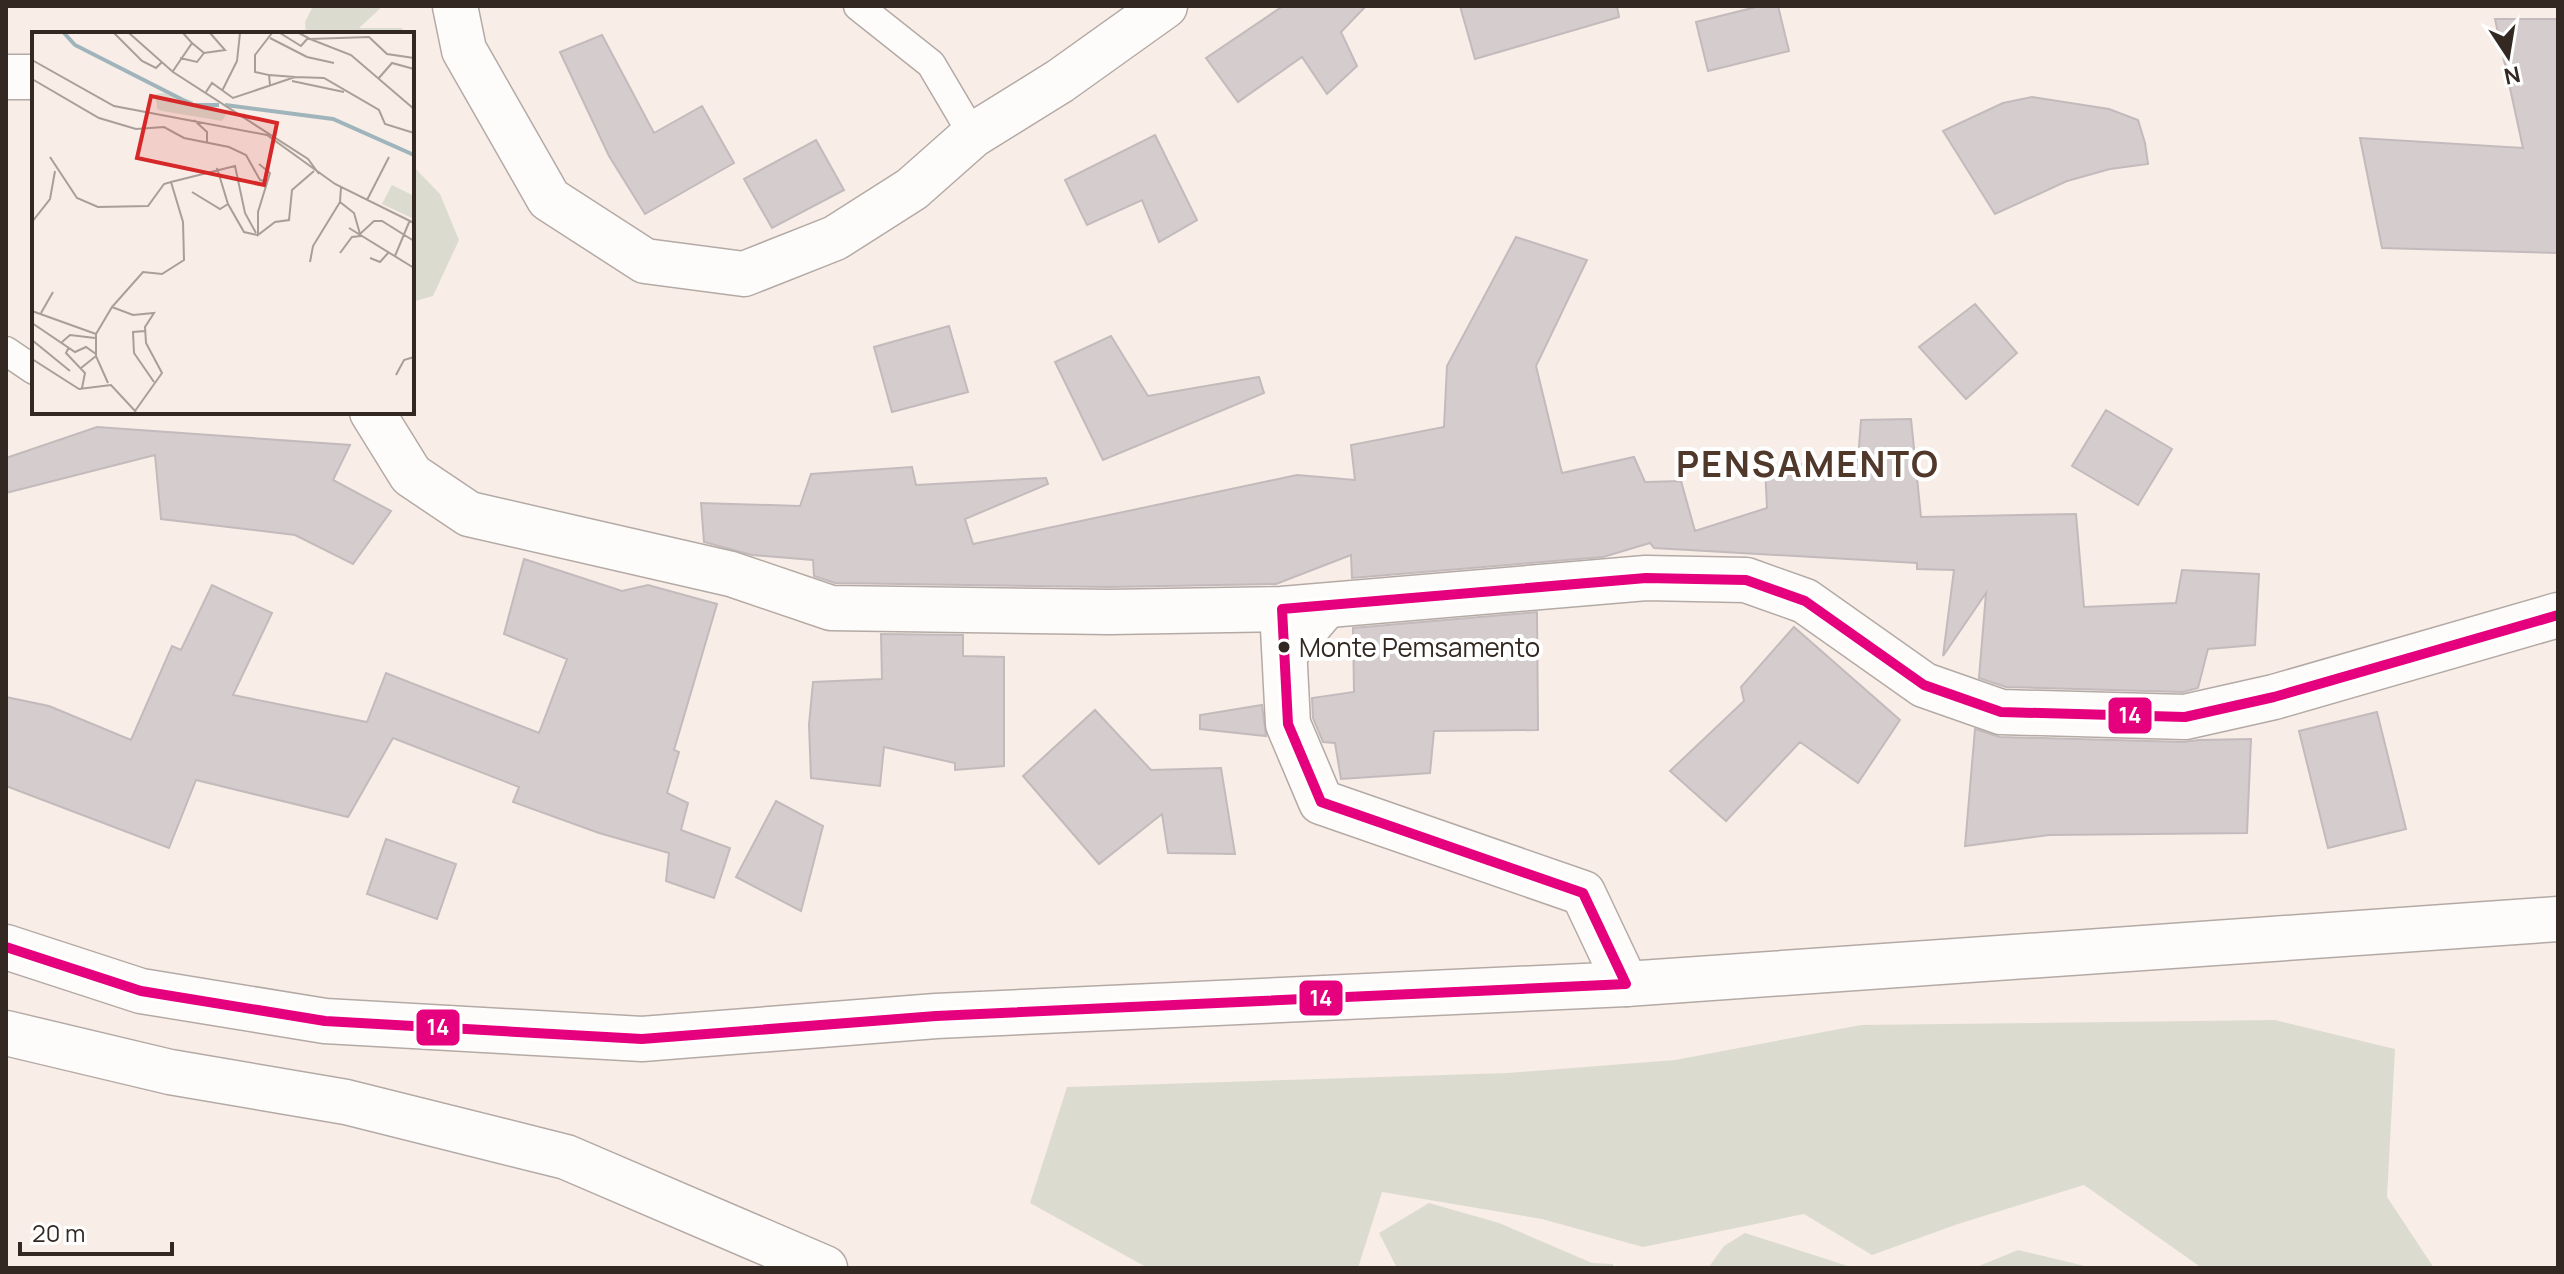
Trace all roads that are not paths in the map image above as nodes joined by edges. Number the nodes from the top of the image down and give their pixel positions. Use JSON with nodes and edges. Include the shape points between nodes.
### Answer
{"nodes":[{"id":1,"x":455,"y":6,"type":"edge"},
{"id":2,"x":858,"y":6,"type":"edge"},
{"id":3,"x":1165,"y":6,"type":"edge"},
{"id":4,"x":6,"y":77,"type":"edge"},
{"id":5,"x":32,"y":77,"type":"edge"},
{"id":6,"x":973,"y":135,"type":"junction"},
{"id":7,"x":6,"y":351,"type":"edge"},
{"id":8,"x":32,"y":369,"type":"edge"},
{"id":9,"x":373,"y":414,"type":"edge"},
{"id":10,"x":1337,"y":605,"type":"junction"},
{"id":11,"x":1282,"y":609,"type":"junction"},
{"id":12,"x":2558,"y":615,"type":"edge"},
{"id":13,"x":1285,"y":666,"type":"junction"},
{"id":14,"x":2558,"y":919,"type":"edge"},
{"id":15,"x":6,"y":947,"type":"edge"},
{"id":16,"x":1626,"y":984,"type":"junction"},
{"id":17,"x":6,"y":1033,"type":"edge"},
{"id":18,"x":825,"y":1268,"type":"edge"}],
"edges":[{"from":1,"to":6,"type":"street","via":[[464,50],[549,199],[645,261],[744,274],[835,238],[912,189]]},
{"from":2,"to":6,"type":"lane","via":[[931,64]]},
{"from":3,"to":6,"type":"street"},
{"from":4,"to":5,"type":"street"},
{"from":7,"to":8,"type":"lane"},
{"from":9,"to":11,"type":"street","via":[[411,475],[469,514],[731,574],[831,608]]},
{"from":10,"to":11,"type":"street"},
{"from":10,"to":12,"type":"street","via":[[1646,578],[1746,580],[1805,601],[1924,685],[2001,712],[2185,717],[2274,697]]},
{"from":10,"to":13,"type":"lane"},
{"from":11,"to":13,"type":"street"},
{"from":13,"to":16,"type":"street","via":[[1288,724],[1321,802],[1583,893]]},
{"from":14,"to":16,"type":"street"},
{"from":15,"to":16,"type":"street","via":[[141,991],[325,1021],[642,1039],[936,1016]]},
{"from":17,"to":18,"type":"street","via":[[170,1072],[346,1102],[566,1157]]}]}
